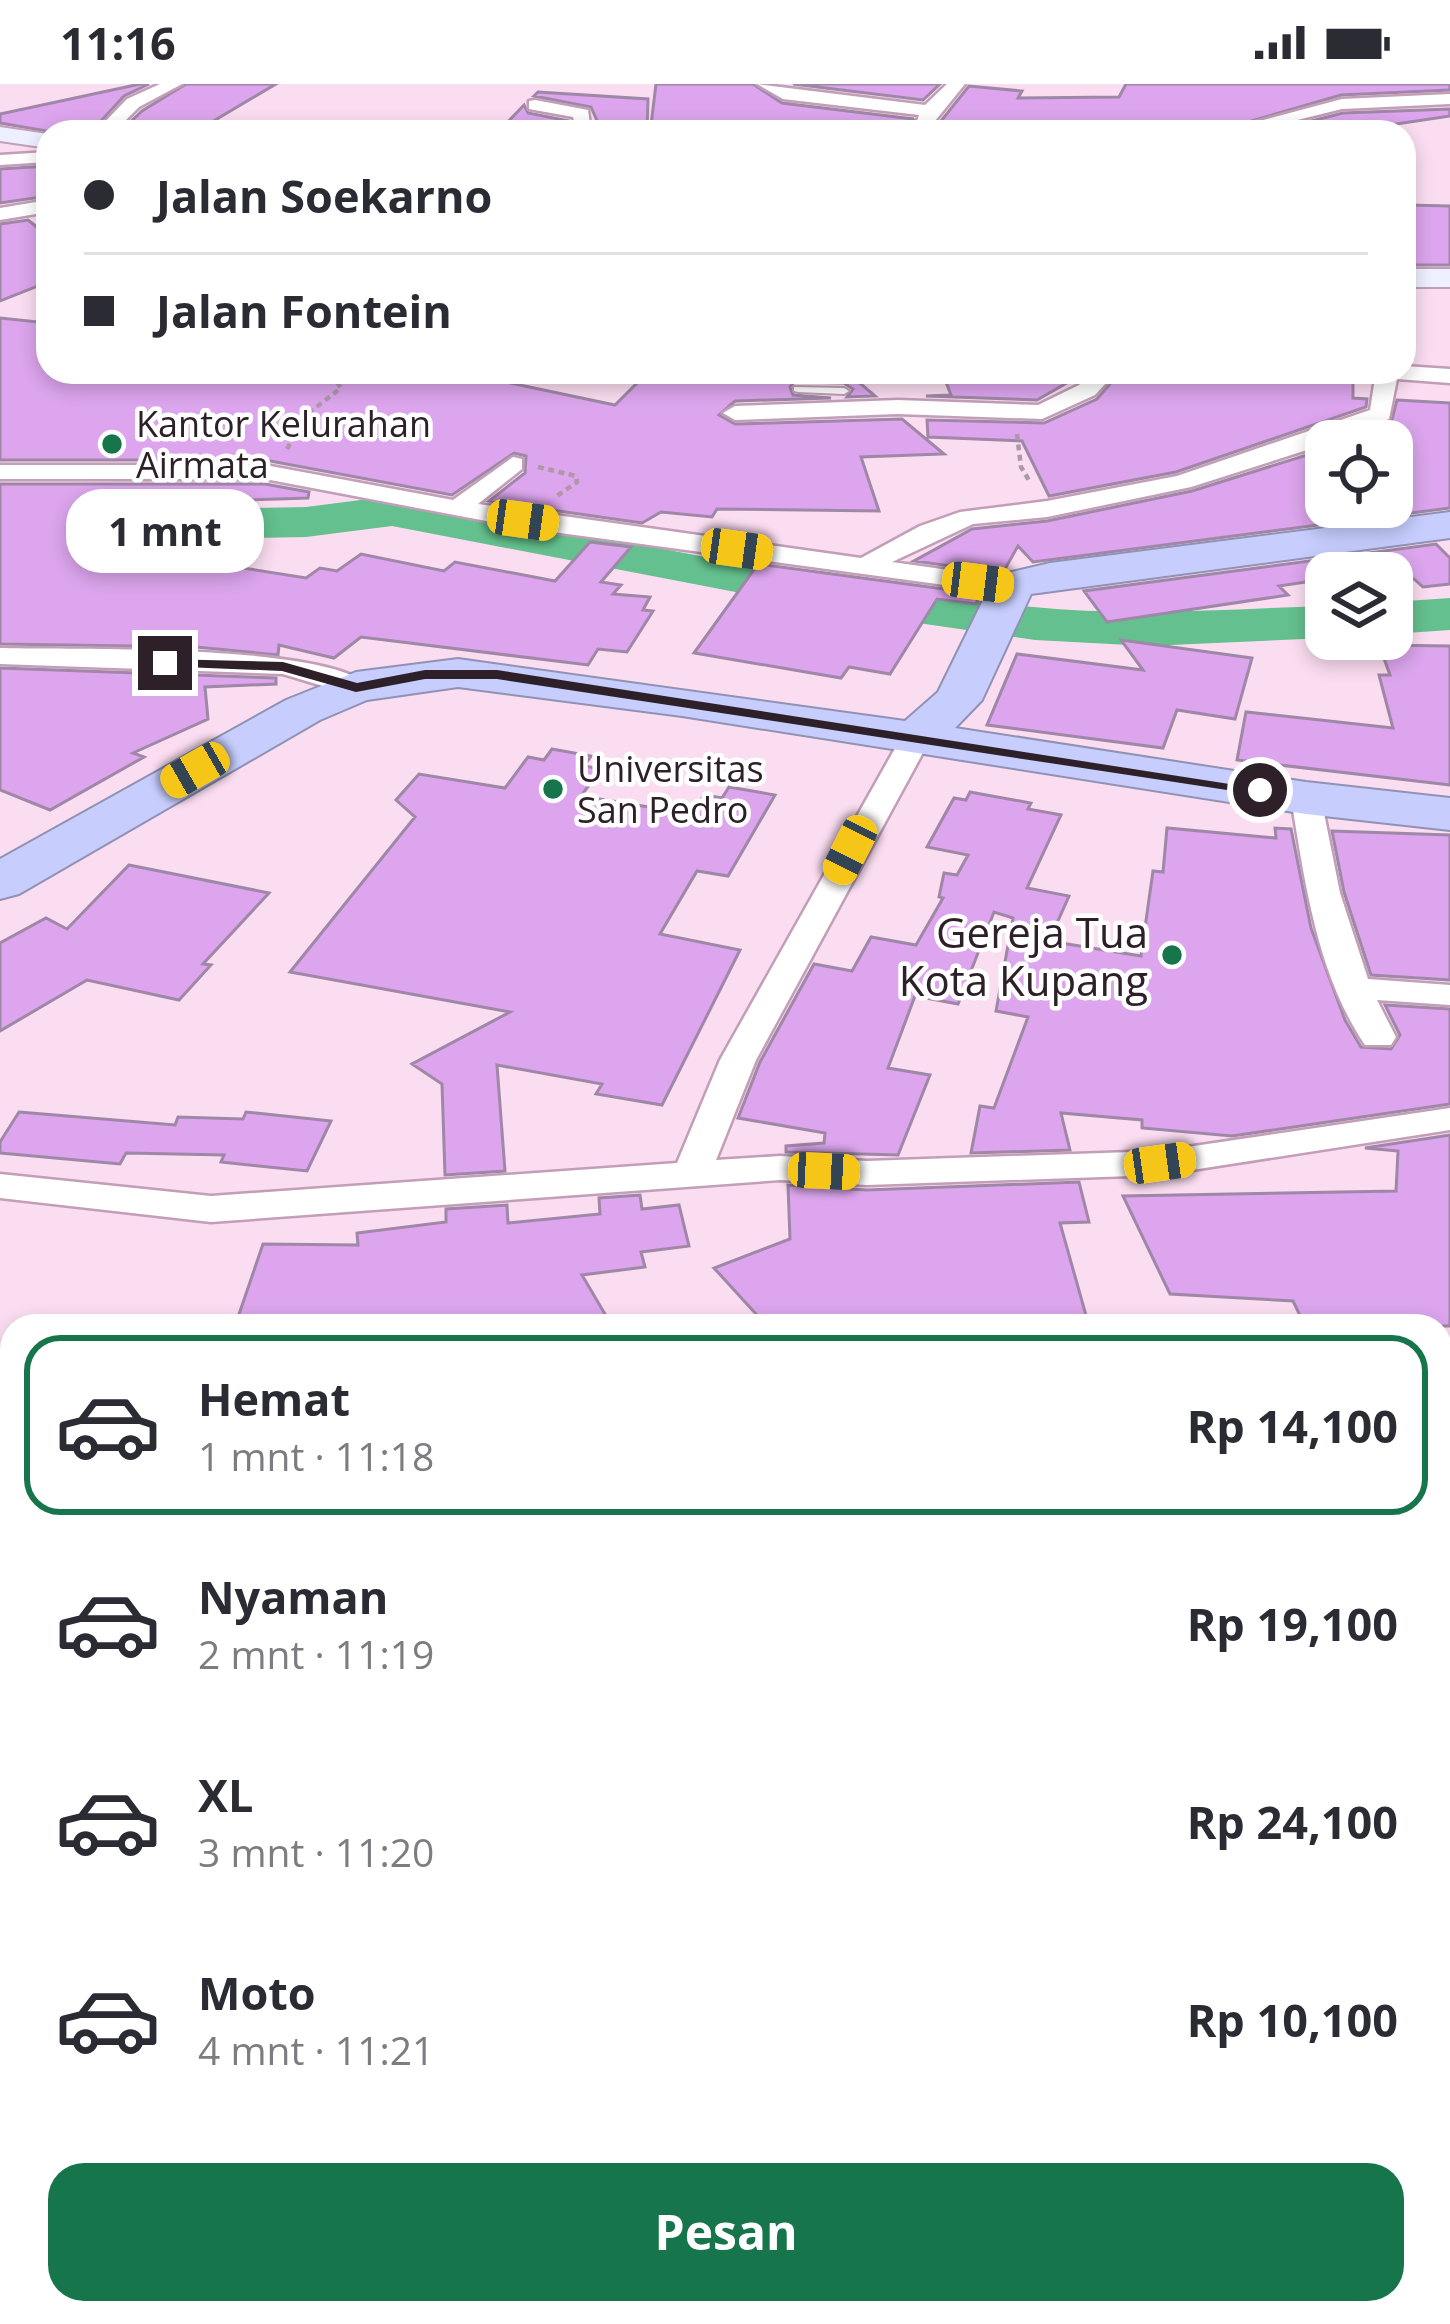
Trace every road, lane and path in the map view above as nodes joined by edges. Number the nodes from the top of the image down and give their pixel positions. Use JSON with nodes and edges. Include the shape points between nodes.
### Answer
{"nodes":[{"id":1,"x":174,"y":84,"type":"edge"},
{"id":2,"x":765,"y":84,"type":"edge"},
{"id":3,"x":957,"y":84,"type":"edge"},
{"id":4,"x":1450,"y":99,"type":"edge"},
{"id":5,"x":535,"y":105,"type":"dead end"},
{"id":6,"x":929,"y":111,"type":"junction"},
{"id":7,"x":116,"y":120,"type":"edge"},
{"id":8,"x":581,"y":120,"type":"edge"},
{"id":9,"x":926,"y":120,"type":"edge"},
{"id":10,"x":1277,"y":120,"type":"edge"},
{"id":11,"x":0,"y":134,"type":"edge"},
{"id":12,"x":36,"y":139,"type":"edge"},
{"id":13,"x":36,"y":158,"type":"edge"},
{"id":14,"x":0,"y":160,"type":"edge"},
{"id":15,"x":36,"y":208,"type":"edge"},
{"id":16,"x":0,"y":214,"type":"edge"},
{"id":17,"x":1416,"y":278,"type":"edge"},
{"id":18,"x":1450,"y":278,"type":"edge"},
{"id":19,"x":1416,"y":374,"type":"edge"},
{"id":20,"x":1450,"y":376,"type":"edge"},
{"id":21,"x":338,"y":384,"type":"edge"},
{"id":22,"x":1093,"y":384,"type":"edge"},
{"id":23,"x":1385,"y":384,"type":"edge"},
{"id":24,"x":839,"y":388,"type":"joint"},
{"id":25,"x":798,"y":389,"type":"dead end"},
{"id":26,"x":876,"y":409,"type":"junction"},
{"id":27,"x":1042,"y":412,"type":"junction"},
{"id":28,"x":735,"y":413,"type":"dead end"},
{"id":29,"x":513,"y":464,"type":"joint"},
{"id":30,"x":0,"y":472,"type":"edge"},
{"id":31,"x":266,"y":472,"type":"junction"},
{"id":32,"x":457,"y":508,"type":"junction"},
{"id":33,"x":1047,"y":509,"type":"junction"},
{"id":34,"x":523,"y":520,"type":"junction"},
{"id":35,"x":1450,"y":525,"type":"edge"},
{"id":36,"x":865,"y":566,"type":"junction"},
{"id":37,"x":1002,"y":610,"type":"junction"},
{"id":38,"x":0,"y":656,"type":"edge"},
{"id":39,"x":356,"y":687,"type":"junction"},
{"id":40,"x":917,"y":736,"type":"junction"},
{"id":41,"x":1306,"y":797,"type":"junction"},
{"id":42,"x":1450,"y":814,"type":"edge"},
{"id":43,"x":0,"y":881,"type":"edge"},
{"id":44,"x":1352,"y":988,"type":"junction"},
{"id":45,"x":1450,"y":995,"type":"edge"},
{"id":46,"x":1378,"y":1037,"type":"dead end"},
{"id":47,"x":1450,"y":1119,"type":"edge"},
{"id":48,"x":691,"y":1176,"type":"junction"},
{"id":49,"x":0,"y":1186,"type":"edge"}],
"edges":[{"from":1,"to":7,"type":"street"},
{"from":2,"to":6,"type":"street","via":[[796,96]]},
{"from":3,"to":6,"type":"street"},
{"from":4,"to":10,"type":"street","via":[[1342,104]]},
{"from":5,"to":8,"type":"street","via":[[577,112]]},
{"from":6,"to":9,"type":"street"},
{"from":11,"to":12,"type":"street"},
{"from":13,"to":14,"type":"street"},
{"from":15,"to":16,"type":"street"},
{"from":17,"to":18,"type":"street"},
{"from":19,"to":20,"type":"street"},
{"from":21,"to":31,"type":"path"},
{"from":22,"to":27,"type":"street"},
{"from":23,"to":33,"type":"street","via":[[1381,414],[1367,422],[1182,482]]},
{"from":24,"to":25,"type":"lane"},
{"from":24,"to":26,"type":"street"},
{"from":26,"to":27,"type":"street"},
{"from":26,"to":28,"type":"street"},
{"from":27,"to":33,"type":"path","via":[[1020,426],[1017,445]]},
{"from":29,"to":32,"type":"street"},
{"from":29,"to":34,"type":"path","via":[[576,476]]},
{"from":30,"to":31,"type":"street"},
{"from":31,"to":32,"type":"street"},
{"from":32,"to":34,"type":"street"},
{"from":33,"to":36,"type":"street","via":[[948,524]]},
{"from":34,"to":36,"type":"street"},
{"from":35,"to":37,"type":"highway","via":[[1050,576]]},
{"from":36,"to":37,"type":"street"},
{"from":37,"to":40,"type":"highway","via":[[958,700]]},
{"from":38,"to":39,"type":"street","via":[[283,666]]},
{"from":39,"to":40,"type":"highway","via":[[425,674],[497,674]]},
{"from":39,"to":43,"type":"highway"},
{"from":40,"to":41,"type":"highway"},
{"from":40,"to":48,"type":"street","via":[[739,1060]]},
{"from":41,"to":42,"type":"highway"},
{"from":41,"to":44,"type":"street","via":[[1324,904]]},
{"from":44,"to":45,"type":"street"},
{"from":44,"to":46,"type":"street"},
{"from":47,"to":48,"type":"street","via":[[1160,1163]]},
{"from":48,"to":49,"type":"street","via":[[211,1209]]}]}
